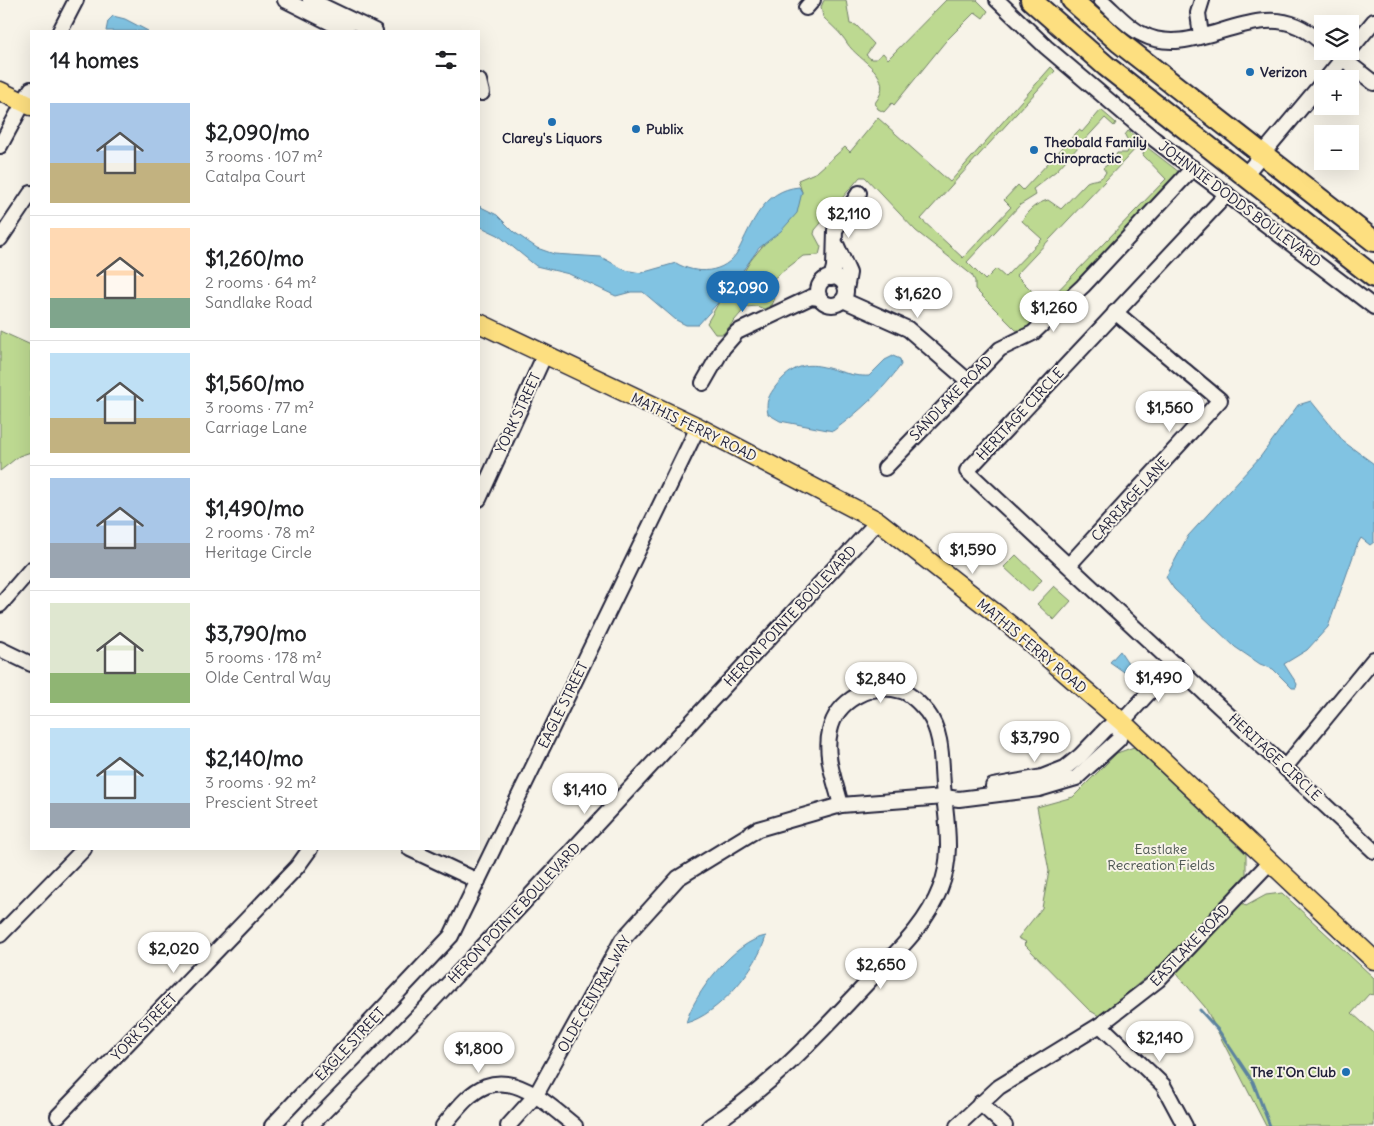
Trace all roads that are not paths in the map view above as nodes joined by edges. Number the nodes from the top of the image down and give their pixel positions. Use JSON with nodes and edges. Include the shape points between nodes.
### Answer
{"nodes":[{"id":1,"x":76,"y":0,"type":"edge"},
{"id":2,"x":285,"y":0,"type":"edge"},
{"id":3,"x":310,"y":0,"type":"edge"},
{"id":4,"x":997,"y":0,"type":"edge"},
{"id":5,"x":1031,"y":0,"type":"edge"},
{"id":6,"x":1072,"y":0,"type":"edge"},
{"id":7,"x":1101,"y":0,"type":"edge"},
{"id":8,"x":1202,"y":0,"type":"edge"},
{"id":9,"x":1374,"y":21,"type":"edge"},
{"id":10,"x":61,"y":30,"type":"edge"},
{"id":11,"x":345,"y":30,"type":"edge"},
{"id":12,"x":373,"y":30,"type":"edge"},
{"id":13,"x":1201,"y":36,"type":"junction"},
{"id":14,"x":1359,"y":36,"type":"edge"},
{"id":15,"x":1314,"y":37,"type":"edge"},
{"id":16,"x":1350,"y":60,"type":"edge"},
{"id":17,"x":1374,"y":83,"type":"edge"},
{"id":18,"x":0,"y":91,"type":"edge"},
{"id":19,"x":1314,"y":93,"type":"edge"},
{"id":20,"x":29,"y":99,"type":"edge"},
{"id":21,"x":0,"y":146,"type":"edge"},
{"id":22,"x":1264,"y":154,"type":"junction"},
{"id":23,"x":1193,"y":168,"type":"junction"},
{"id":24,"x":1244,"y":176,"type":"junction"},
{"id":25,"x":859,"y":193,"type":"dead end"},
{"id":26,"x":30,"y":194,"type":"edge"},
{"id":27,"x":1227,"y":194,"type":"junction"},
{"id":28,"x":0,"y":239,"type":"edge"},
{"id":29,"x":834,"y":239,"type":"junction"},
{"id":30,"x":1374,"y":240,"type":"edge"},
{"id":31,"x":1374,"y":277,"type":"edge"},
{"id":32,"x":831,"y":278,"type":"junction"},
{"id":33,"x":844,"y":295,"type":"junction"},
{"id":34,"x":820,"y":298,"type":"junction"},
{"id":35,"x":1374,"y":306,"type":"edge"},
{"id":36,"x":1115,"y":312,"type":"junction"},
{"id":37,"x":480,"y":322,"type":"edge"},
{"id":38,"x":546,"y":354,"type":"junction"},
{"id":39,"x":967,"y":380,"type":"junction"},
{"id":40,"x":703,"y":383,"type":"dead end"},
{"id":41,"x":698,"y":428,"type":"junction"},
{"id":42,"x":885,"y":468,"type":"dead end"},
{"id":43,"x":480,"y":497,"type":"edge"},
{"id":44,"x":878,"y":521,"type":"junction"},
{"id":45,"x":1069,"y":565,"type":"junction"},
{"id":46,"x":30,"y":570,"type":"edge"},
{"id":47,"x":0,"y":605,"type":"edge"},
{"id":48,"x":0,"y":649,"type":"edge"},
{"id":49,"x":1374,"y":659,"type":"edge"},
{"id":50,"x":30,"y":664,"type":"edge"},
{"id":51,"x":1175,"y":664,"type":"junction"},
{"id":52,"x":1122,"y":722,"type":"junction"},
{"id":53,"x":1286,"y":766,"type":"junction"},
{"id":54,"x":944,"y":797,"type":"junction"},
{"id":55,"x":841,"y":805,"type":"junction"},
{"id":56,"x":83,"y":850,"type":"edge"},
{"id":57,"x":309,"y":850,"type":"edge"},
{"id":58,"x":412,"y":850,"type":"edge"},
{"id":59,"x":1374,"y":850,"type":"edge"},
{"id":60,"x":1270,"y":861,"type":"junction"},
{"id":61,"x":478,"y":880,"type":"junction"},
{"id":62,"x":0,"y":935,"type":"edge"},
{"id":63,"x":1374,"y":960,"type":"edge"},
{"id":64,"x":1100,"y":1026,"type":"junction"},
{"id":65,"x":536,"y":1095,"type":"junction"},
{"id":66,"x":980,"y":1103,"type":"junction"},
{"id":67,"x":58,"y":1116,"type":"dead end"},
{"id":68,"x":272,"y":1126,"type":"edge"},
{"id":69,"x":310,"y":1126,"type":"edge"},
{"id":70,"x":443,"y":1126,"type":"edge"},
{"id":71,"x":508,"y":1126,"type":"edge"},
{"id":72,"x":575,"y":1126,"type":"edge"},
{"id":73,"x":710,"y":1126,"type":"edge"},
{"id":74,"x":957,"y":1126,"type":"edge"},
{"id":75,"x":1005,"y":1126,"type":"edge"},
{"id":76,"x":1185,"y":1126,"type":"edge"}],
"edges":[{"from":1,"to":10,"type":"street"},
{"from":2,"to":11,"type":"street"},
{"from":3,"to":12,"type":"street"},
{"from":4,"to":23,"type":"street","name":"JOHNNIE DODDS BOULEVARD","via":[[1130,119]]},
{"from":5,"to":24,"type":"highway","name":"JOHNNIE DODDS BOULEVARD","via":[[1106,66]]},
{"from":6,"to":22,"type":"highway","via":[[1119,42]]},
{"from":7,"to":13,"type":"street","via":[[1142,34],[1174,43]]},
{"from":8,"to":13,"type":"street","via":[[1198,13]]},
{"from":9,"to":14,"type":"street"},
{"from":13,"to":15,"type":"street","via":[[1262,21],[1298,26]]},
{"from":16,"to":17,"type":"street"},
{"from":18,"to":20,"type":"main road"},
{"from":19,"to":22,"type":"street"},
{"from":20,"to":21,"type":"street"},
{"from":22,"to":24,"type":"street"},
{"from":22,"to":30,"type":"highway"},
{"from":23,"to":27,"type":"street","name":"JOHNNIE DODDS BOULEVARD"},
{"from":23,"to":39,"type":"street","name":"SANDLAKE ROAD","via":[[1083,286],[1033,333],[1000,349]]},
{"from":24,"to":31,"type":"highway","name":"JOHNNIE DODDS BOULEVARD"},
{"from":25,"to":29,"type":"street","via":[[835,230]]},
{"from":26,"to":28,"type":"street"},
{"from":27,"to":35,"type":"street","name":"JOHNNIE DODDS BOULEVARD"},
{"from":27,"to":36,"type":"street","name":"HERITAGE CIRCLE"},
{"from":29,"to":32,"type":"street"},
{"from":29,"to":33,"type":"street","via":[[848,273]]},
{"from":32,"to":33,"type":"street","via":[[841,281]]},
{"from":32,"to":34,"type":"street","via":[[822,283]]},
{"from":33,"to":34,"type":"street","via":[[834,305]]},
{"from":33,"to":39,"type":"street","via":[[908,329]]},
{"from":34,"to":40,"type":"street","via":[[811,297],[737,332],[723,348]]},
{"from":36,"to":45,"type":"street","name":"HERITAGE CIRCLE","via":[[967,471]]},
{"from":36,"to":45,"type":"street","name":"CARRIAGE LANE","via":[[1220,400]]},
{"from":37,"to":38,"type":"main road","name":"MATHIS FERRY ROAD"},
{"from":38,"to":41,"type":"main road","name":"MATHIS FERRY ROAD"},
{"from":38,"to":43,"type":"street","name":"YORK STREET"},
{"from":39,"to":42,"type":"street","name":"SANDLAKE ROAD"},
{"from":41,"to":44,"type":"main road","name":"MATHIS FERRY ROAD"},
{"from":41,"to":61,"type":"street","name":"EAGLE STREET"},
{"from":44,"to":52,"type":"main road","name":"MATHIS FERRY ROAD","via":[[1009,624]]},
{"from":44,"to":69,"type":"street","name":"HERON POINTE BOULEVARD","via":[[423,1011]]},
{"from":45,"to":51,"type":"street","name":"HERITAGE CIRCLE"},
{"from":46,"to":47,"type":"street"},
{"from":48,"to":50,"type":"street"},
{"from":49,"to":53,"type":"street"},
{"from":51,"to":52,"type":"street"},
{"from":51,"to":53,"type":"street","name":"HERITAGE CIRCLE"},
{"from":52,"to":54,"type":"street","name":"OLDE CENTRAL WAY","via":[[1107,728],[1065,768],[1042,777]]},
{"from":52,"to":60,"type":"main road","name":"MATHIS FERRY ROAD"},
{"from":53,"to":59,"type":"street","name":"HERITAGE CIRCLE"},
{"from":54,"to":55,"type":"street","name":"OLDE CENTRAL WAY"},
{"from":54,"to":55,"type":"street","via":[[939,735],[933,722],[920,704],[902,691],[882,689],[849,700],[834,719],[830,730],[829,760]]},
{"from":54,"to":73,"type":"street","via":[[949,850],[940,889],[919,928],[802,1053],[732,1112]]},
{"from":55,"to":65,"type":"street","name":"OLDE CENTRAL WAY","via":[[758,829],[678,878],[622,940]]},
{"from":56,"to":62,"type":"street"},
{"from":57,"to":67,"type":"street","name":"YORK STREET","via":[[298,867]]},
{"from":58,"to":61,"type":"street"},
{"from":60,"to":63,"type":"main road","name":"MATHIS FERRY ROAD"},
{"from":60,"to":64,"type":"street","name":"EASTLAKE ROAD","via":[[1158,980]]},
{"from":61,"to":68,"type":"street","name":"EAGLE STREET","via":[[451,936]]},
{"from":64,"to":66,"type":"street","name":"EASTLAKE ROAD","via":[[999,1087]]},
{"from":64,"to":76,"type":"street","via":[[1163,1085]]},
{"from":65,"to":70,"type":"street","via":[[506,1084],[486,1086],[464,1102]]},
{"from":65,"to":71,"type":"street","name":"OLDE CENTRAL WAY"},
{"from":65,"to":72,"type":"street"},
{"from":66,"to":74,"type":"street","name":"EASTLAKE ROAD"},
{"from":66,"to":75,"type":"street"}]}
